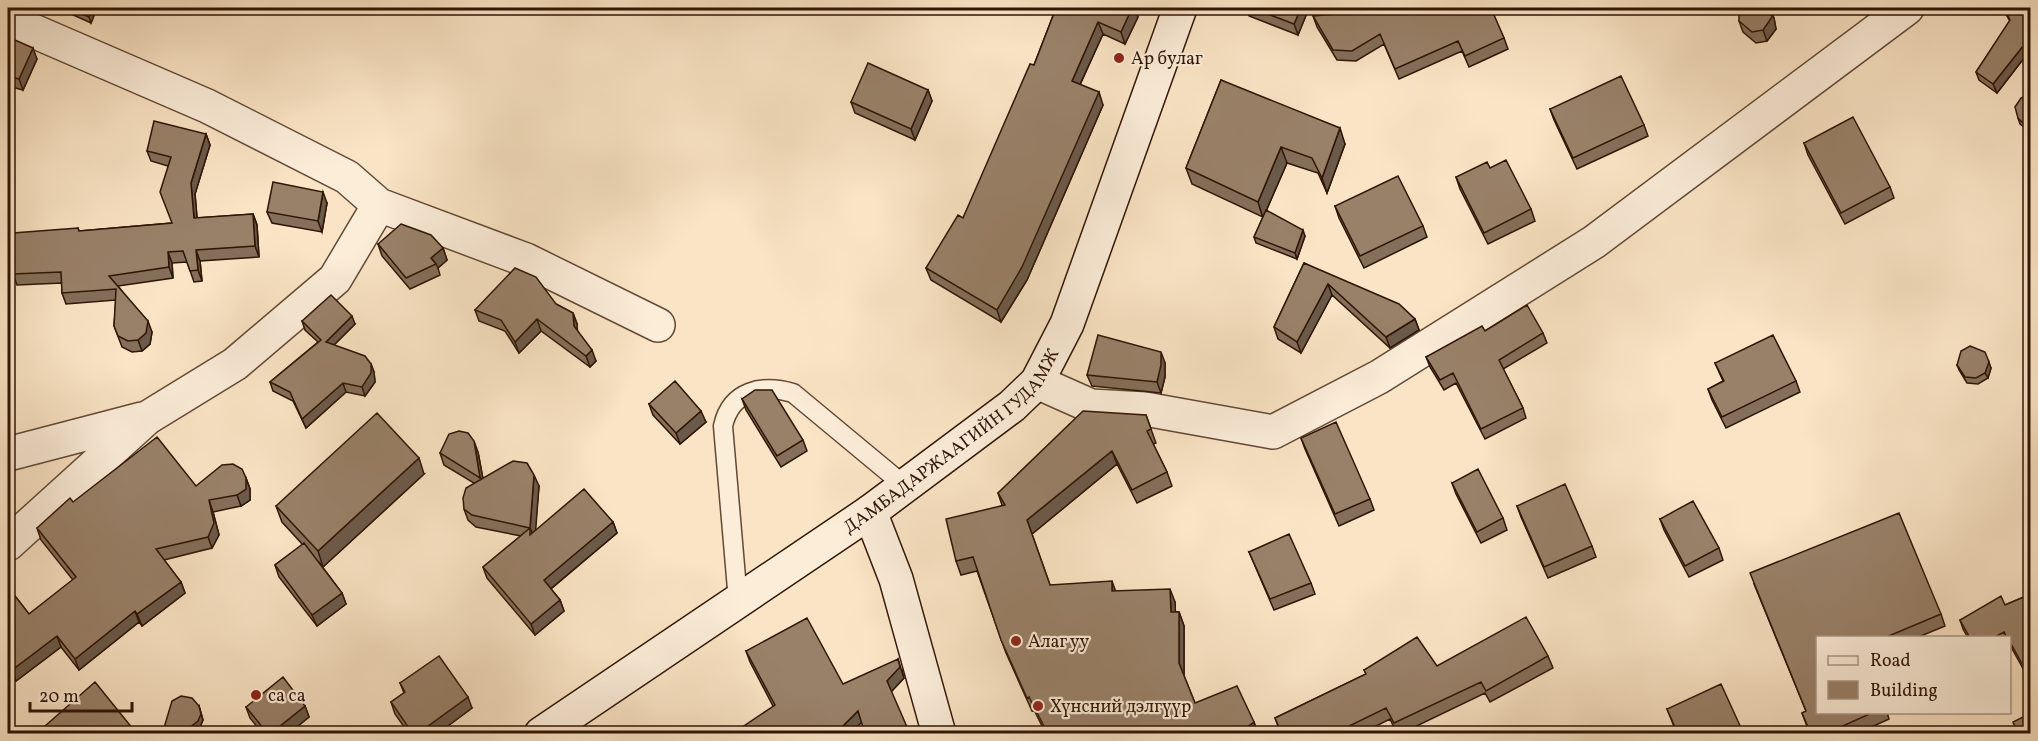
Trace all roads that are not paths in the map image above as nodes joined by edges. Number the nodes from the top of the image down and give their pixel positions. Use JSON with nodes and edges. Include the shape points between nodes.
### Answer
{"nodes":[{"id":1,"x":1180,"y":8,"type":"edge"},
{"id":2,"x":1907,"y":8,"type":"edge"},
{"id":3,"x":8,"y":20,"type":"edge"},
{"id":4,"x":380,"y":205,"type":"junction"},
{"id":5,"x":658,"y":325,"type":"dead end"},
{"id":6,"x":1036,"y":382,"type":"junction"},
{"id":7,"x":147,"y":418,"type":"junction"},
{"id":8,"x":8,"y":454,"type":"edge"},
{"id":9,"x":905,"y":486,"type":"junction"},
{"id":10,"x":870,"y":512,"type":"junction"},
{"id":11,"x":8,"y":544,"type":"edge"},
{"id":12,"x":738,"y":600,"type":"junction"},
{"id":13,"x":541,"y":734,"type":"edge"},
{"id":14,"x":939,"y":734,"type":"edge"}],
"edges":[{"from":1,"to":6,"type":"street","name":"ДАМБАДАРЖААГИЙН ГУДАМЖ","via":[[1067,324]]},
{"from":2,"to":6,"type":"street","via":[[1594,242],[1379,377],[1273,432],[1145,409],[1091,406]]},
{"from":3,"to":4,"type":"street","via":[[207,106],[347,177]]},
{"from":4,"to":5,"type":"street","via":[[526,260]]},
{"from":4,"to":7,"type":"street","via":[[335,279],[235,364]]},
{"from":6,"to":9,"type":"street","name":"ДАМБАДАРЖААГИЙН ГУДАМЖ","via":[[1012,406]]},
{"from":7,"to":8,"type":"street"},
{"from":7,"to":11,"type":"street"},
{"from":9,"to":10,"type":"street","name":"ДАМБАДАРЖААГИЙН ГУДАМЖ"},
{"from":9,"to":12,"type":"lane","via":[[793,393],[760,387],[735,402],[723,426]]},
{"from":10,"to":12,"type":"street","name":"ДАМБАДАРЖААГИЙН ГУДАМЖ"},
{"from":10,"to":14,"type":"street","via":[[896,579]]},
{"from":12,"to":13,"type":"street","name":"ДАМБАДАРЖААГИЙН ГУДАМЖ"}]}
